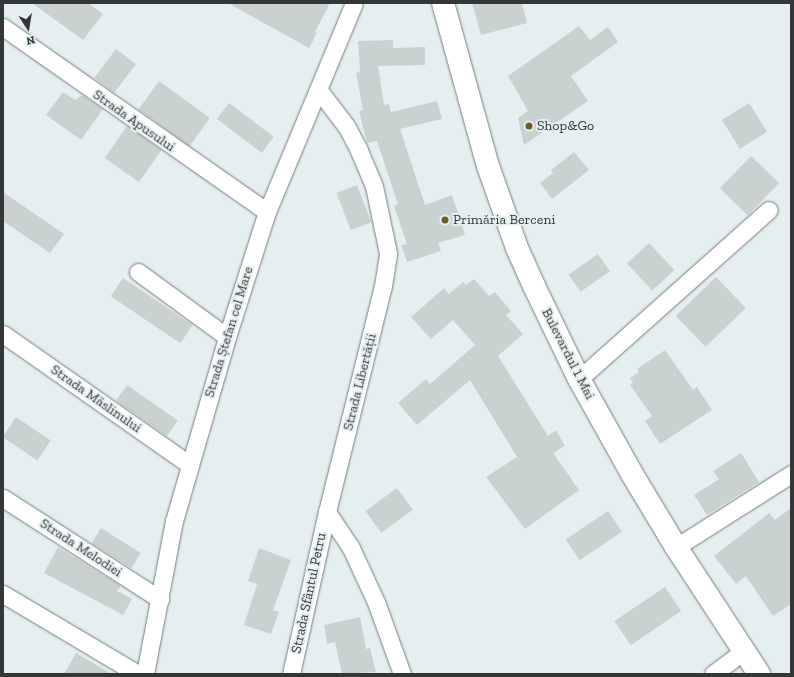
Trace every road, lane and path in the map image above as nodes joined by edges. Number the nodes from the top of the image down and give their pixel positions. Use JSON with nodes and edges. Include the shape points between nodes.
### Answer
{"nodes":[{"id":1,"x":354,"y":3,"type":"edge"},
{"id":2,"x":443,"y":3,"type":"edge"},
{"id":3,"x":3,"y":27,"type":"edge"},
{"id":4,"x":318,"y":89,"type":"junction"},
{"id":5,"x":769,"y":210,"type":"dead end"},
{"id":6,"x":267,"y":212,"type":"junction"},
{"id":7,"x":138,"y":272,"type":"dead end"},
{"id":8,"x":3,"y":334,"type":"edge"},
{"id":9,"x":227,"y":337,"type":"junction"},
{"id":10,"x":579,"y":379,"type":"junction"},
{"id":11,"x":189,"y":464,"type":"junction"},
{"id":12,"x":791,"y":474,"type":"edge"},
{"id":13,"x":3,"y":498,"type":"edge"},
{"id":14,"x":327,"y":512,"type":"junction"},
{"id":15,"x":676,"y":547,"type":"junction"},
{"id":16,"x":3,"y":594,"type":"edge"},
{"id":17,"x":160,"y":599,"type":"junction"},
{"id":18,"x":743,"y":651,"type":"junction"},
{"id":19,"x":138,"y":674,"type":"edge"},
{"id":20,"x":145,"y":674,"type":"edge"},
{"id":21,"x":291,"y":674,"type":"edge"},
{"id":22,"x":402,"y":674,"type":"edge"},
{"id":23,"x":713,"y":674,"type":"edge"},
{"id":24,"x":759,"y":674,"type":"edge"}],
"edges":[{"from":1,"to":4,"type":"street","name":"Strada Ștefan cel Mare"},
{"from":2,"to":10,"type":"main road","name":"Bulevardul 1 Mai","via":[[479,136],[504,211],[534,286]]},
{"from":3,"to":6,"type":"street","name":"Strada Apusului"},
{"from":4,"to":6,"type":"street","name":"Strada Ștefan cel Mare"},
{"from":4,"to":14,"type":"street","name":"Strada Libertății","via":[[346,126],[359,150],[374,186],[388,253],[383,286]]},
{"from":5,"to":10,"type":"street"},
{"from":6,"to":9,"type":"street","name":"Strada Ștefan cel Mare"},
{"from":7,"to":9,"type":"street"},
{"from":8,"to":11,"type":"street","name":"Strada Măslinului"},
{"from":9,"to":11,"type":"street","name":"Strada Ștefan cel Mare"},
{"from":10,"to":15,"type":"main road","name":"Bulevardul 1 Mai"},
{"from":11,"to":17,"type":"street","name":"Strada Ștefan cel Mare","via":[[174,521]]},
{"from":12,"to":15,"type":"street"},
{"from":13,"to":17,"type":"street","name":"Strada Melodiei"},
{"from":14,"to":21,"type":"street","name":"Strada Sfântul Petru"},
{"from":14,"to":22,"type":"street","via":[[351,548],[376,602]]},
{"from":15,"to":18,"type":"main road","name":"Bulevardul 1 Mai"},
{"from":16,"to":19,"type":"street"},
{"from":17,"to":20,"type":"street","name":"Strada Ștefan cel Mare"},
{"from":18,"to":23,"type":"street"},
{"from":18,"to":24,"type":"main road","name":"Bulevardul 1 Mai"}]}
